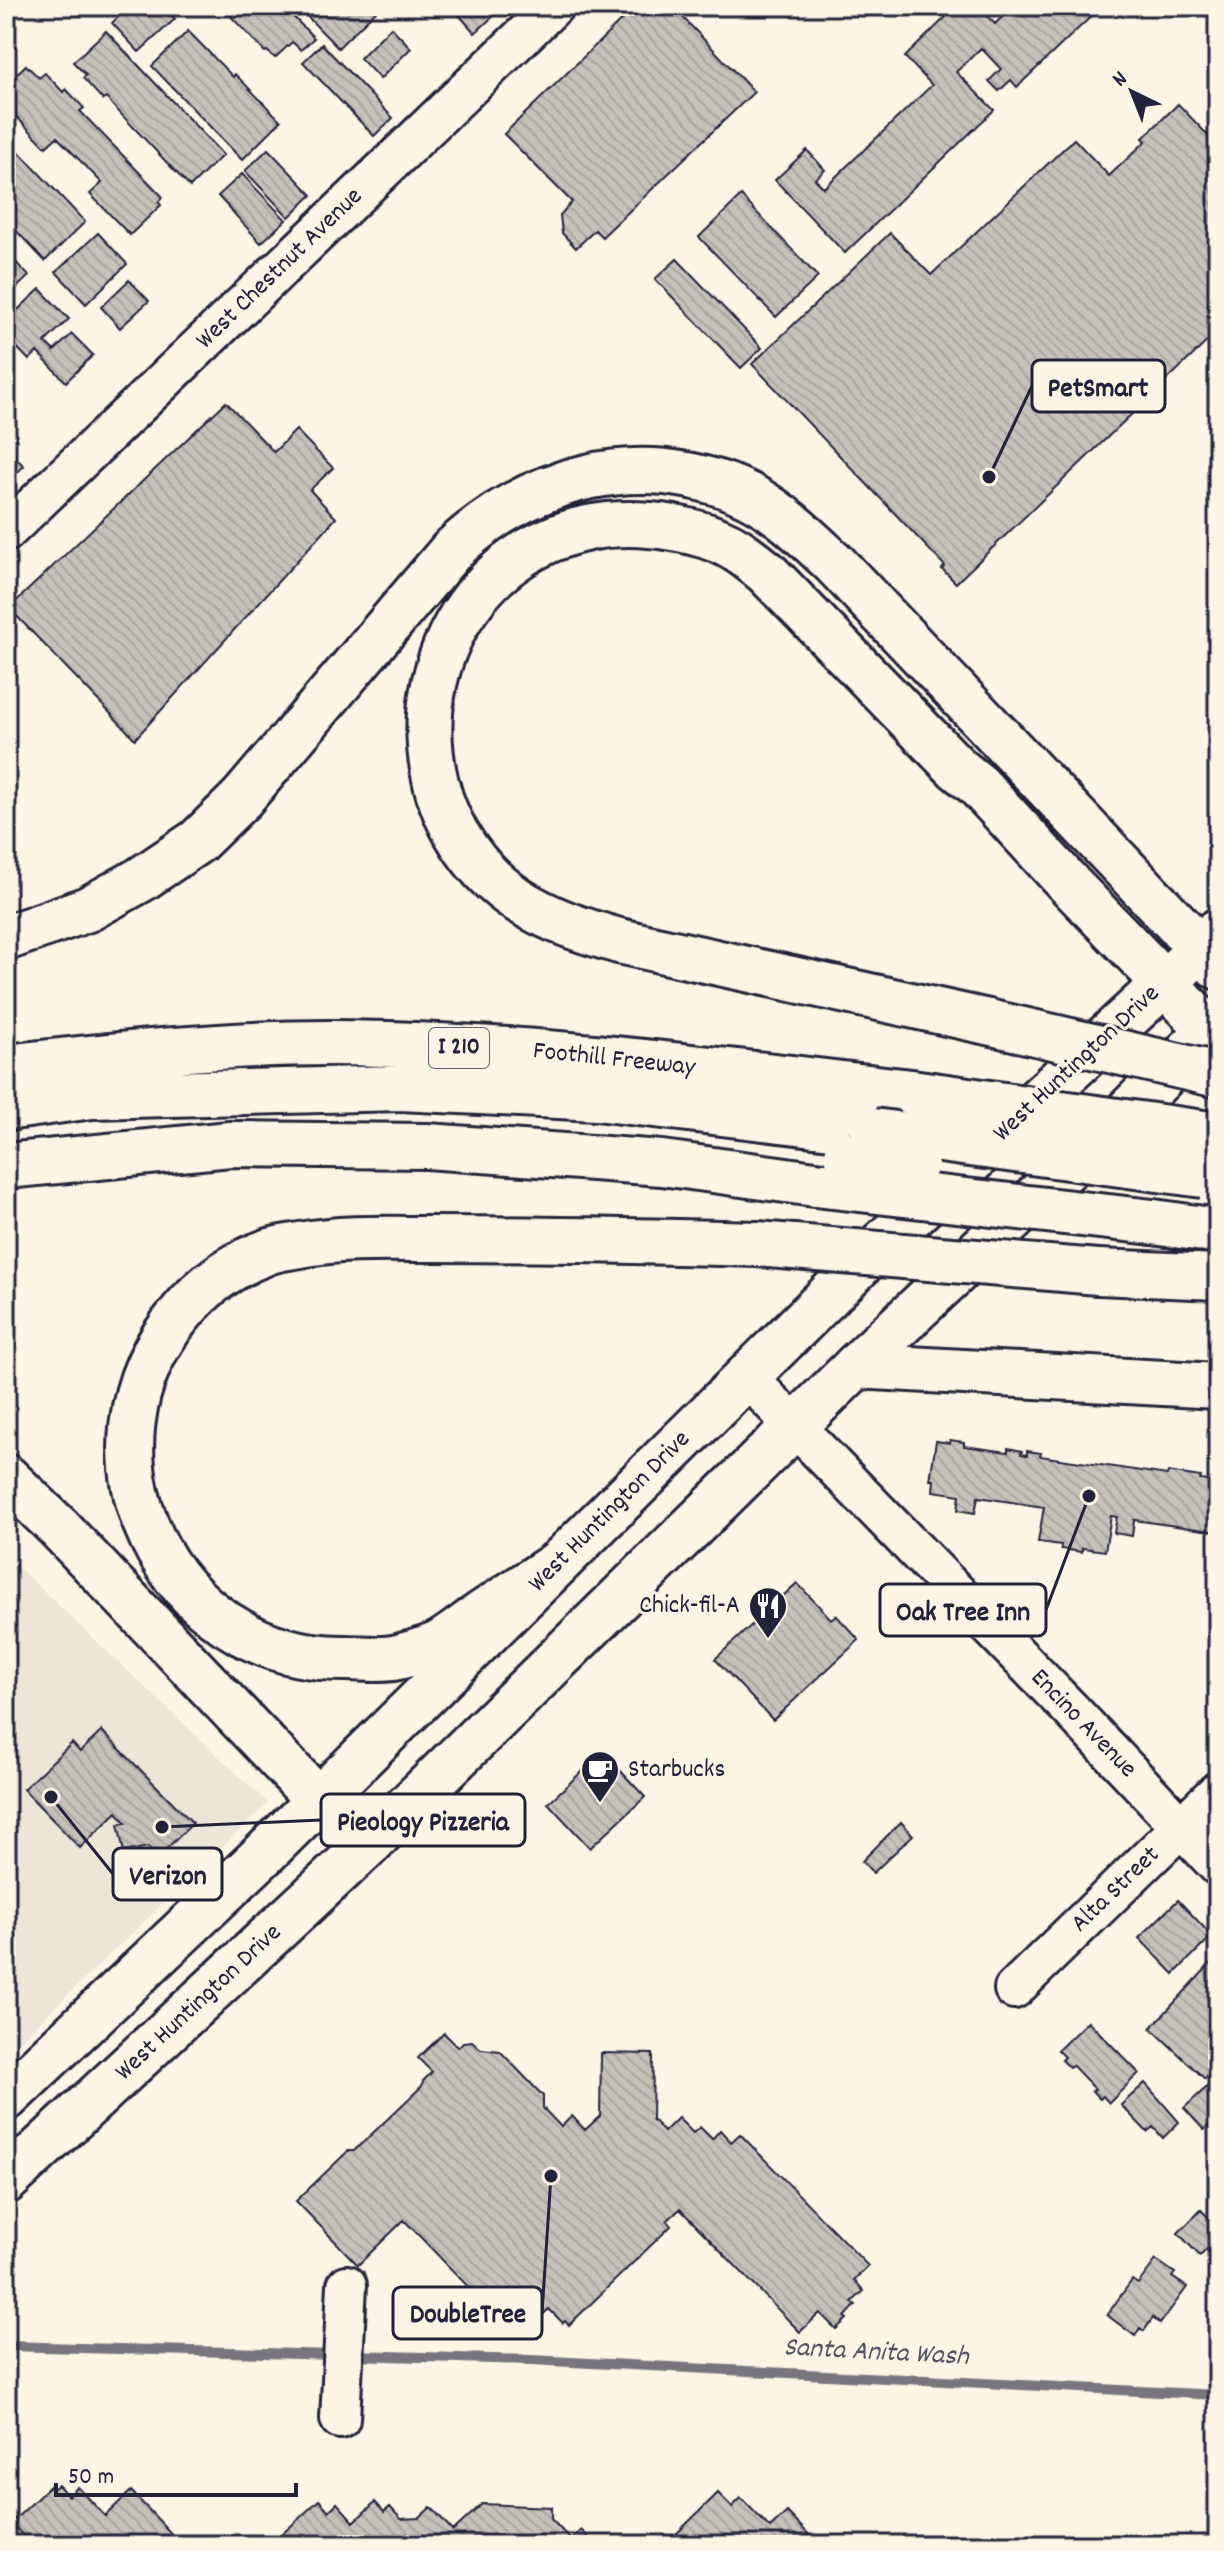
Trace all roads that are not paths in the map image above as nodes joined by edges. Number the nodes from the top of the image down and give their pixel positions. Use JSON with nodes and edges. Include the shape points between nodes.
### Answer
{"nodes":[{"id":1,"x":554,"y":6,"type":"edge"},
{"id":2,"x":6,"y":532,"type":"edge"},
{"id":3,"x":6,"y":938,"type":"edge"},
{"id":4,"x":1212,"y":949,"type":"edge"},
{"id":5,"x":1165,"y":983,"type":"junction"},
{"id":6,"x":1214,"y":1026,"type":"edge"},
{"id":7,"x":6,"y":1067,"type":"edge"},
{"id":8,"x":1218,"y":1075,"type":"edge"},
{"id":9,"x":6,"y":1108,"type":"edge"},
{"id":10,"x":1218,"y":1135,"type":"edge"},
{"id":11,"x":6,"y":1136,"type":"edge"},
{"id":12,"x":860,"y":1143,"type":"junction"},
{"id":13,"x":6,"y":1166,"type":"edge"},
{"id":14,"x":1193,"y":1196,"type":"edge"},
{"id":15,"x":1218,"y":1231,"type":"edge"},
{"id":16,"x":1218,"y":1277,"type":"edge"},
{"id":17,"x":856,"y":1366,"type":"junction"},
{"id":18,"x":747,"y":1377,"type":"junction"},
{"id":19,"x":1218,"y":1386,"type":"edge"},
{"id":20,"x":795,"y":1427,"type":"junction"},
{"id":21,"x":6,"y":1477,"type":"edge"},
{"id":22,"x":557,"y":1564,"type":"junction"},
{"id":23,"x":1218,"y":1791,"type":"edge"},
{"id":24,"x":318,"y":1800,"type":"junction"},
{"id":25,"x":1181,"y":1827,"type":"junction"},
{"id":26,"x":371,"y":1842,"type":"junction"},
{"id":27,"x":1218,"y":1866,"type":"edge"},
{"id":28,"x":1014,"y":1989,"type":"dead end"},
{"id":29,"x":6,"y":2098,"type":"edge"},
{"id":30,"x":6,"y":2181,"type":"edge"},
{"id":31,"x":347,"y":2285,"type":"dead end"},
{"id":32,"x":340,"y":2419,"type":"dead end"}],
"edges":[{"from":1,"to":2,"type":"street","name":"West Chestnut Avenue"},
{"from":3,"to":4,"type":"main road","via":[[88,909],[198,841],[242,798],[453,549],[485,522],[552,486],[624,471],[703,479],[739,491],[792,523]]},
{"from":4,"to":5,"type":"main road","name":"West Huntington Drive"},
{"from":5,"to":6,"type":"main road"},
{"from":5,"to":8,"type":"main road","bridge":true,"via":[[978,785],[736,548],[687,530],[632,523],[553,540],[502,569],[479,591],[445,644],[428,730],[439,795],[466,848],[516,899],[576,928],[619,941]]},
{"from":5,"to":18,"type":"main road","name":"West Huntington Drive","via":[[878,1247]]},
{"from":6,"to":17,"type":"main road","name":"West Huntington Drive"},
{"from":7,"to":10,"type":"main road","name":"Foothill Freeway","number":"I 210","bridge":true,"via":[[147,1052],[331,1043],[550,1052],[911,1092]]},
{"from":9,"to":12,"type":"main road","via":[[92,1096],[401,1088],[596,1098]]},
{"from":11,"to":12,"type":"main road","via":[[166,1120],[372,1114]]},
{"from":12,"to":14,"type":"main road","bridge":true},
{"from":13,"to":14,"type":"main road","bridge":true,"via":[[230,1144],[427,1146],[662,1163],[815,1184]]},
{"from":14,"to":15,"type":"main road"},
{"from":16,"to":22,"type":"main road","bridge":true,"via":[[757,1244],[333,1239],[269,1251],[213,1281],[168,1328],[151,1356],[132,1418],[130,1449],[140,1513],[169,1570],[213,1616],[241,1633],[299,1655],[395,1658],[439,1644]]},
{"from":17,"to":19,"type":"main road"},
{"from":17,"to":20,"type":"main road","name":"West Huntington Drive"},
{"from":18,"to":20,"type":"street","name":"Encino Avenue"},
{"from":18,"to":22,"type":"main road","name":"West Huntington Drive"},
{"from":20,"to":25,"type":"street","name":"Encino Avenue"},
{"from":20,"to":26,"type":"main road","name":"West Huntington Drive"},
{"from":21,"to":24,"type":"main road"},
{"from":22,"to":24,"type":"main road","name":"West Huntington Drive"},
{"from":23,"to":25,"type":"street","name":"Alta Street"},
{"from":24,"to":26,"type":"main road"},
{"from":24,"to":29,"type":"main road","name":"West Huntington Drive"},
{"from":25,"to":27,"type":"street","name":"Encino Avenue"},
{"from":25,"to":28,"type":"street","name":"Alta Street"},
{"from":26,"to":30,"type":"main road","name":"West Huntington Drive"},
{"from":31,"to":32,"type":"street"}]}
